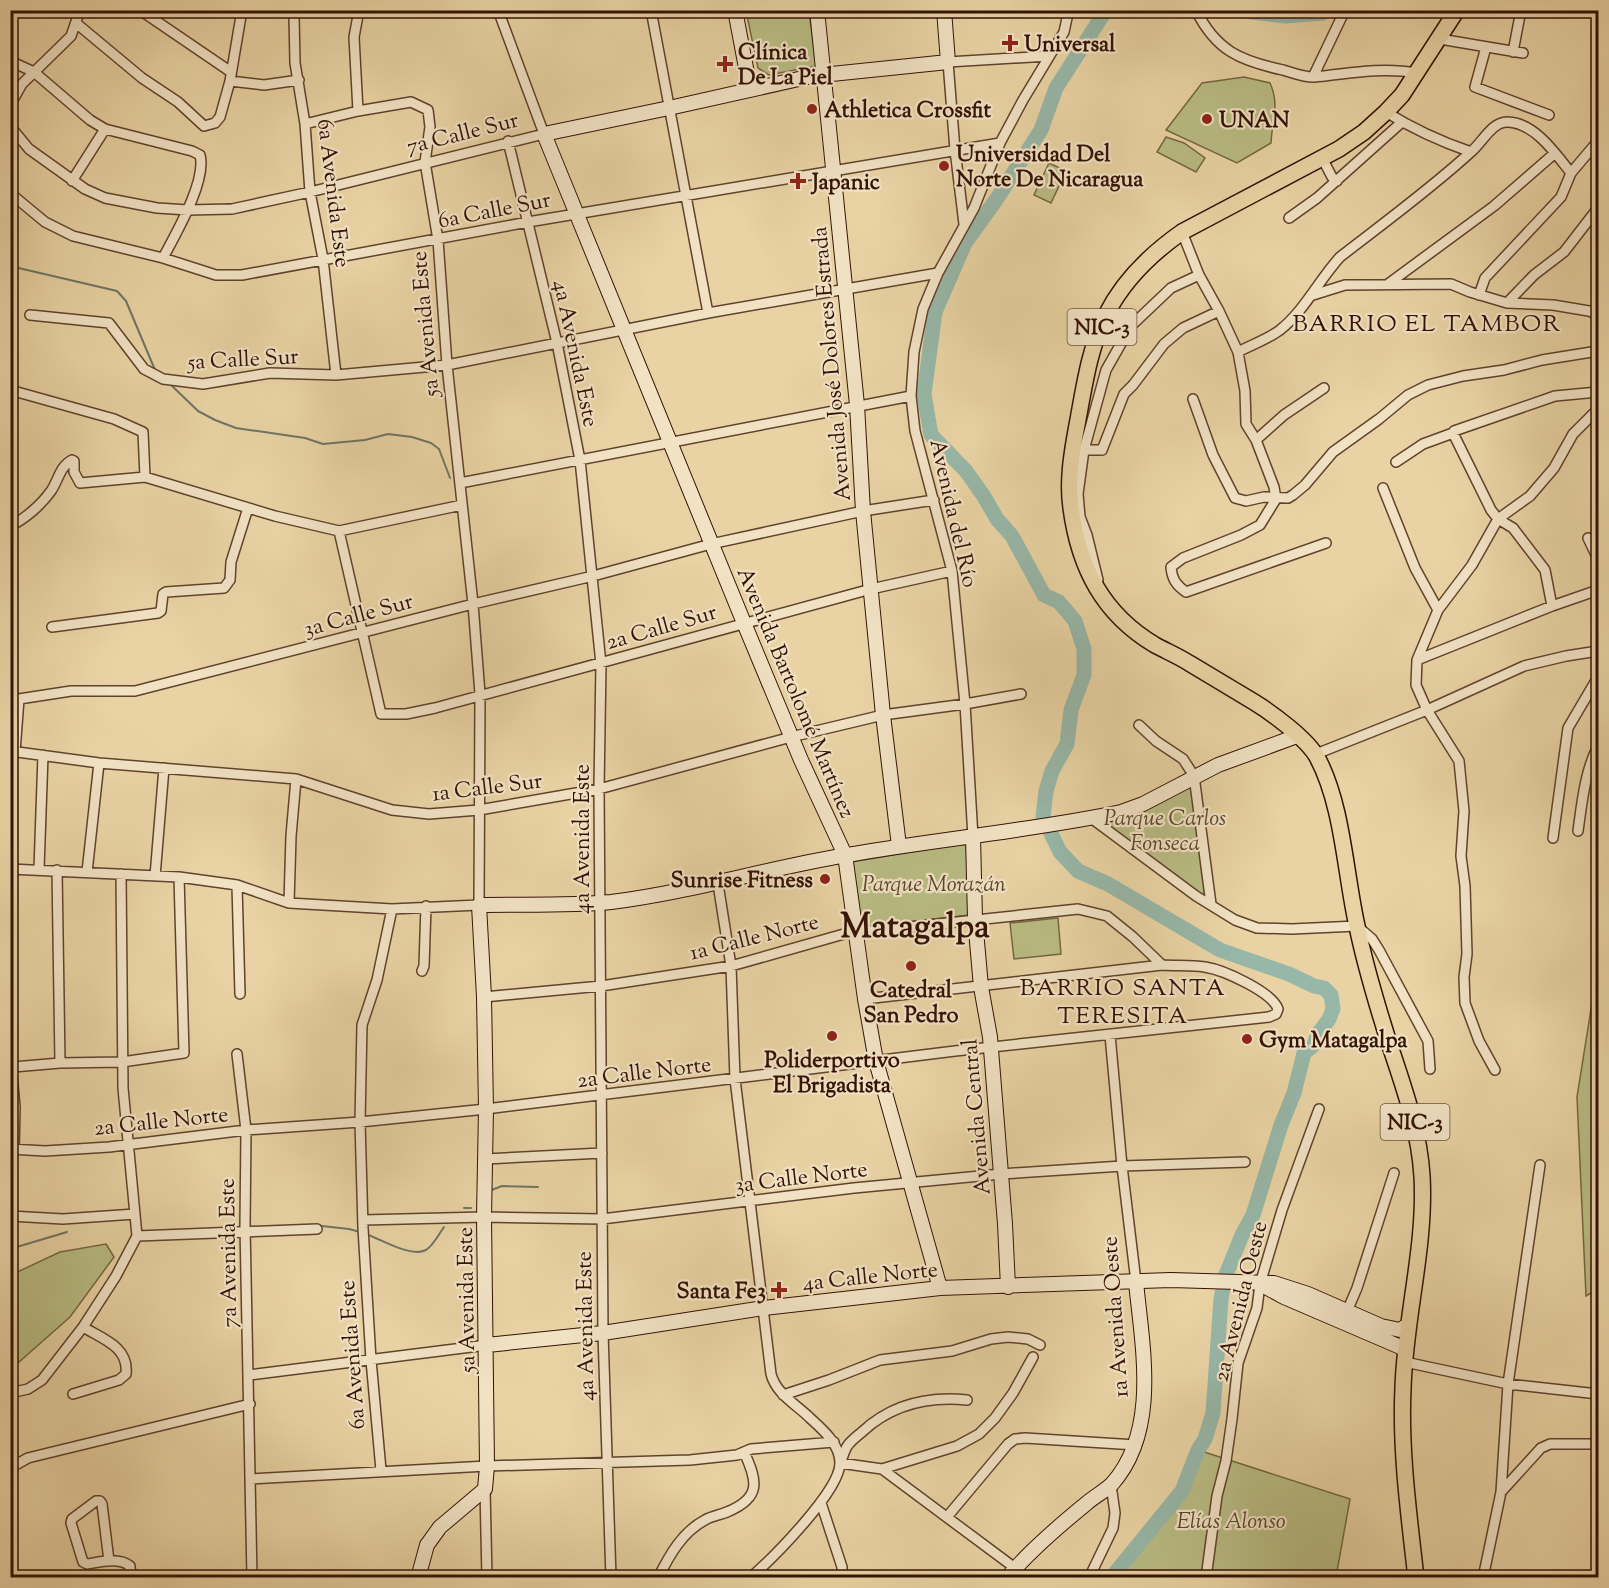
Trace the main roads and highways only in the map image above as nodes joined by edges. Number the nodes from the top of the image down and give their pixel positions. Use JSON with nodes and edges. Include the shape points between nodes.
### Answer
{"nodes":[{"id":1,"x":1457,"y":10,"type":"edge"},
{"id":2,"x":1416,"y":1578,"type":"edge"}],
"edges":[{"from":1,"to":2,"type":"main road","number":"NIC-3","via":[[1417,73],[1386,112],[1364,132],[1182,232],[1132,276],[1106,315],[1087,369],[1071,461],[1070,505],[1080,551],[1101,597],[1117,617],[1154,644],[1264,709],[1293,732],[1316,754],[1335,801],[1364,959],[1411,1105],[1422,1176],[1421,1227],[1405,1355],[1403,1448]]}]}
